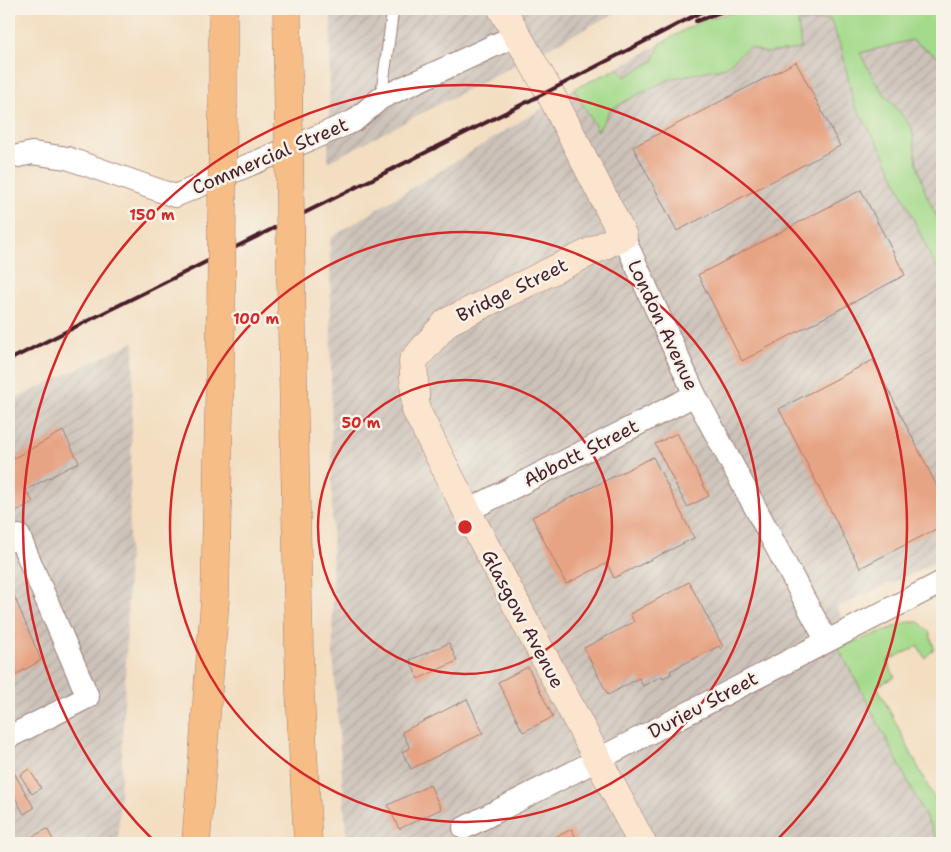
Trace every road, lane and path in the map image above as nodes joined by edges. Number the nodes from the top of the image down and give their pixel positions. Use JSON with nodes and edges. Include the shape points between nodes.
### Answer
{"nodes":[{"id":1,"x":223,"y":9,"type":"edge"},
{"id":2,"x":287,"y":9,"type":"edge"},
{"id":3,"x":393,"y":9,"type":"edge"},
{"id":4,"x":502,"y":9,"type":"edge"},
{"id":5,"x":517,"y":35,"type":"junction"},
{"id":6,"x":381,"y":98,"type":"junction"},
{"id":7,"x":9,"y":158,"type":"edge"},
{"id":8,"x":623,"y":236,"type":"junction"},
{"id":9,"x":413,"y":361,"type":"joint"},
{"id":10,"x":696,"y":395,"type":"junction"},
{"id":11,"x":466,"y":511,"type":"junction"},
{"id":12,"x":14,"y":539,"type":"edge"},
{"id":13,"x":942,"y":582,"type":"edge"},
{"id":14,"x":826,"y":640,"type":"junction"},
{"id":15,"x":9,"y":737,"type":"edge"},
{"id":16,"x":598,"y":760,"type":"junction"},
{"id":17,"x":464,"y":828,"type":"dead end"},
{"id":18,"x":196,"y":843,"type":"edge"},
{"id":19,"x":308,"y":843,"type":"edge"},
{"id":20,"x":642,"y":843,"type":"edge"}],
"edges":[{"from":1,"to":18,"type":"highway","bridge":true,"via":[[216,600]]},
{"from":2,"to":19,"type":"highway","bridge":true,"via":[[300,693]]},
{"from":3,"to":6,"type":"lane"},
{"from":4,"to":5,"type":"street","name":"London Avenue"},
{"from":5,"to":6,"type":"street","name":"Commercial Street"},
{"from":5,"to":8,"type":"street","name":"London Avenue"},
{"from":6,"to":7,"type":"street","name":"Commercial Street","via":[[354,121],[175,196],[66,158],[32,153]]},
{"from":8,"to":9,"type":"street","name":"Bridge Street","via":[[447,322]]},
{"from":8,"to":10,"type":"street","name":"London Avenue"},
{"from":9,"to":11,"type":"street","name":"Glasgow Avenue","via":[[416,410]]},
{"from":10,"to":11,"type":"street","name":"Abbott Street"},
{"from":10,"to":14,"type":"street","name":"London Avenue"},
{"from":11,"to":16,"type":"street","name":"Glasgow Avenue"},
{"from":12,"to":15,"type":"street","via":[[88,697]]},
{"from":13,"to":14,"type":"street","name":"Durieu Street"},
{"from":14,"to":16,"type":"street","name":"Durieu Street"},
{"from":16,"to":17,"type":"street","name":"Durieu Street"},
{"from":16,"to":20,"type":"street","name":"Glasgow Avenue"}]}
